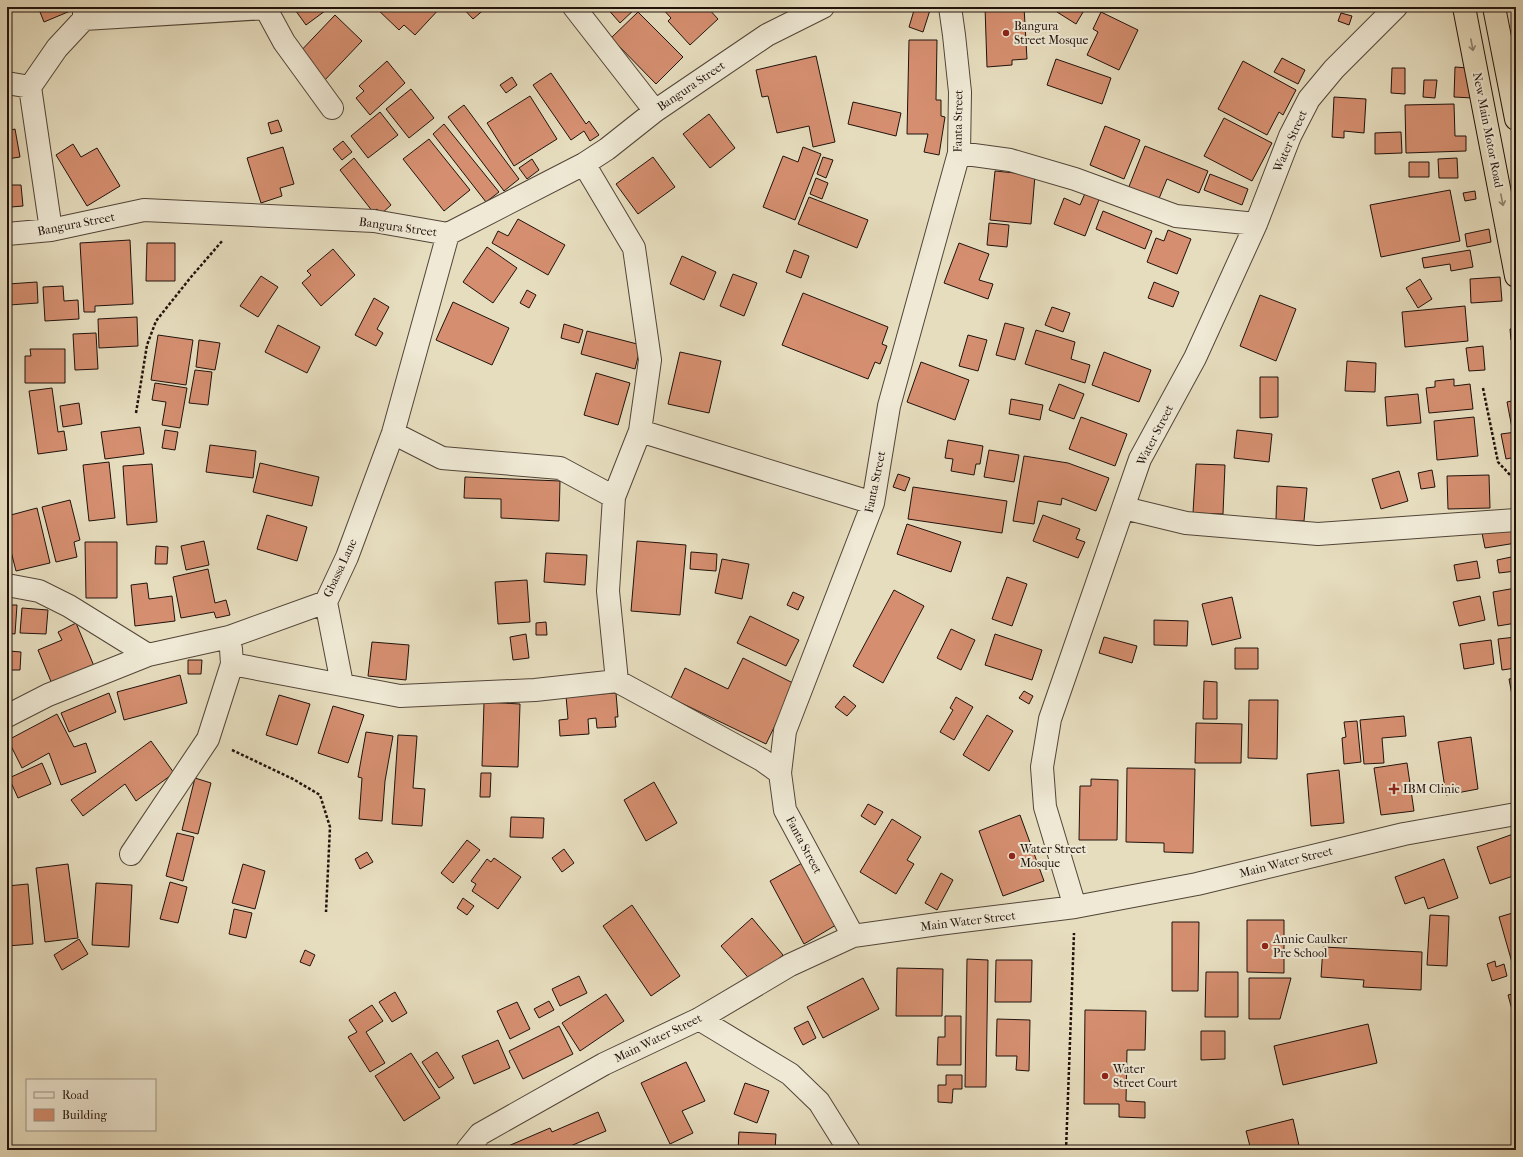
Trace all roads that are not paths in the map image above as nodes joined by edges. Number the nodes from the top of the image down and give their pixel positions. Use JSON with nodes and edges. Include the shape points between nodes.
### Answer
{"nodes":[{"id":1,"x":574,"y":7,"type":"edge"},
{"id":2,"x":823,"y":7,"type":"edge"},
{"id":3,"x":950,"y":7,"type":"edge"},
{"id":4,"x":1396,"y":7,"type":"edge"},
{"id":5,"x":1464,"y":7,"type":"edge"},
{"id":6,"x":1494,"y":7,"type":"edge"},
{"id":7,"x":266,"y":8,"type":"edge"},
{"id":8,"x":84,"y":13,"type":"edge"},
{"id":9,"x":7,"y":83,"type":"edge"},
{"id":10,"x":30,"y":87,"type":"junction"},
{"id":11,"x":332,"y":108,"type":"dead end"},
{"id":12,"x":655,"y":111,"type":"junction"},
{"id":13,"x":1516,"y":119,"type":"edge"},
{"id":14,"x":959,"y":153,"type":"junction"},
{"id":15,"x":584,"y":164,"type":"junction"},
{"id":16,"x":1256,"y":224,"type":"junction"},
{"id":17,"x":51,"y":230,"type":"junction"},
{"id":18,"x":7,"y":234,"type":"edge"},
{"id":19,"x":448,"y":234,"type":"junction"},
{"id":20,"x":1516,"y":276,"type":"edge"},
{"id":21,"x":640,"y":432,"type":"junction"},
{"id":22,"x":393,"y":433,"type":"junction"},
{"id":23,"x":614,"y":497,"type":"junction"},
{"id":24,"x":873,"y":503,"type":"junction"},
{"id":25,"x":1124,"y":508,"type":"junction"},
{"id":26,"x":1516,"y":520,"type":"edge"},
{"id":27,"x":7,"y":585,"type":"edge"},
{"id":28,"x":326,"y":602,"type":"junction"},
{"id":29,"x":230,"y":637,"type":"junction"},
{"id":30,"x":148,"y":655,"type":"junction"},
{"id":31,"x":232,"y":664,"type":"junction"},
{"id":32,"x":617,"y":680,"type":"junction"},
{"id":33,"x":342,"y":684,"type":"junction"},
{"id":34,"x":7,"y":716,"type":"edge"},
{"id":35,"x":780,"y":773,"type":"junction"},
{"id":36,"x":1516,"y":814,"type":"edge"},
{"id":37,"x":131,"y":854,"type":"dead end"},
{"id":38,"x":1075,"y":908,"type":"junction"},
{"id":39,"x":853,"y":936,"type":"junction"},
{"id":40,"x":699,"y":1019,"type":"junction"},
{"id":41,"x":467,"y":1150,"type":"edge"},
{"id":42,"x":849,"y":1150,"type":"edge"}],
"edges":[{"from":1,"to":12,"type":"street"},
{"from":2,"to":12,"type":"street","name":"Bangura Street","via":[[767,35]]},
{"from":3,"to":14,"type":"street","name":"Fanta Street","via":[[960,92]]},
{"from":4,"to":16,"type":"street","name":"Water Street","via":[[1334,68],[1310,99],[1290,136]]},
{"from":5,"to":20,"type":"highway","name":"New Main Motor Road","one_way":true},
{"from":6,"to":13,"type":"highway"},
{"from":7,"to":8,"type":"street"},
{"from":7,"to":11,"type":"street","via":[[284,42]]},
{"from":8,"to":10,"type":"street"},
{"from":9,"to":10,"type":"street"},
{"from":10,"to":17,"type":"street"},
{"from":12,"to":15,"type":"street","name":"Bangura Street"},
{"from":14,"to":16,"type":"street","via":[[1010,160],[1075,179],[1176,216]]},
{"from":14,"to":24,"type":"street","name":"Fanta Street","via":[[889,406]]},
{"from":15,"to":19,"type":"street","name":"Bangura Street"},
{"from":15,"to":21,"type":"street","via":[[634,248],[650,360]]},
{"from":16,"to":25,"type":"street","name":"Water Street","via":[[1196,358],[1140,459]]},
{"from":17,"to":18,"type":"street","name":"Bangura Street"},
{"from":17,"to":19,"type":"street","name":"Bangura Street","via":[[144,210],[374,221]]},
{"from":19,"to":22,"type":"street","name":"Gbassa Lane"},
{"from":21,"to":23,"type":"street"},
{"from":21,"to":24,"type":"street"},
{"from":22,"to":23,"type":"street","via":[[442,458],[560,468]]},
{"from":22,"to":28,"type":"street","name":"Gbassa Lane","via":[[347,557]]},
{"from":23,"to":32,"type":"street","via":[[608,591]]},
{"from":24,"to":35,"type":"street","name":"Fanta Street","via":[[785,731]]},
{"from":25,"to":26,"type":"street","via":[[1186,523],[1318,534]]},
{"from":25,"to":38,"type":"street","name":"Water Street","via":[[1050,719],[1042,767],[1045,808]]},
{"from":27,"to":30,"type":"street","via":[[39,591],[69,606]]},
{"from":28,"to":29,"type":"street","name":"Gbassa Lane"},
{"from":28,"to":33,"type":"street"},
{"from":29,"to":30,"type":"street","name":"Gbassa Lane"},
{"from":29,"to":31,"type":"street"},
{"from":30,"to":34,"type":"street","name":"Gbassa Lane","via":[[48,695]]},
{"from":31,"to":33,"type":"street"},
{"from":31,"to":37,"type":"street","via":[[208,738]]},
{"from":32,"to":33,"type":"street","via":[[535,690],[400,696]]},
{"from":32,"to":35,"type":"street","via":[[762,760]]},
{"from":35,"to":39,"type":"street","name":"Fanta Street","via":[[785,810]]},
{"from":36,"to":38,"type":"street","name":"Main Water Street","via":[[1404,834],[1197,884]]},
{"from":38,"to":39,"type":"street","name":"Main Water Street"},
{"from":39,"to":40,"type":"street","name":"Main Water Street","via":[[790,965]]},
{"from":40,"to":41,"type":"street","name":"Main Water Street","via":[[604,1064],[480,1134]]},
{"from":40,"to":42,"type":"street","via":[[790,1074],[819,1102]]}]}
